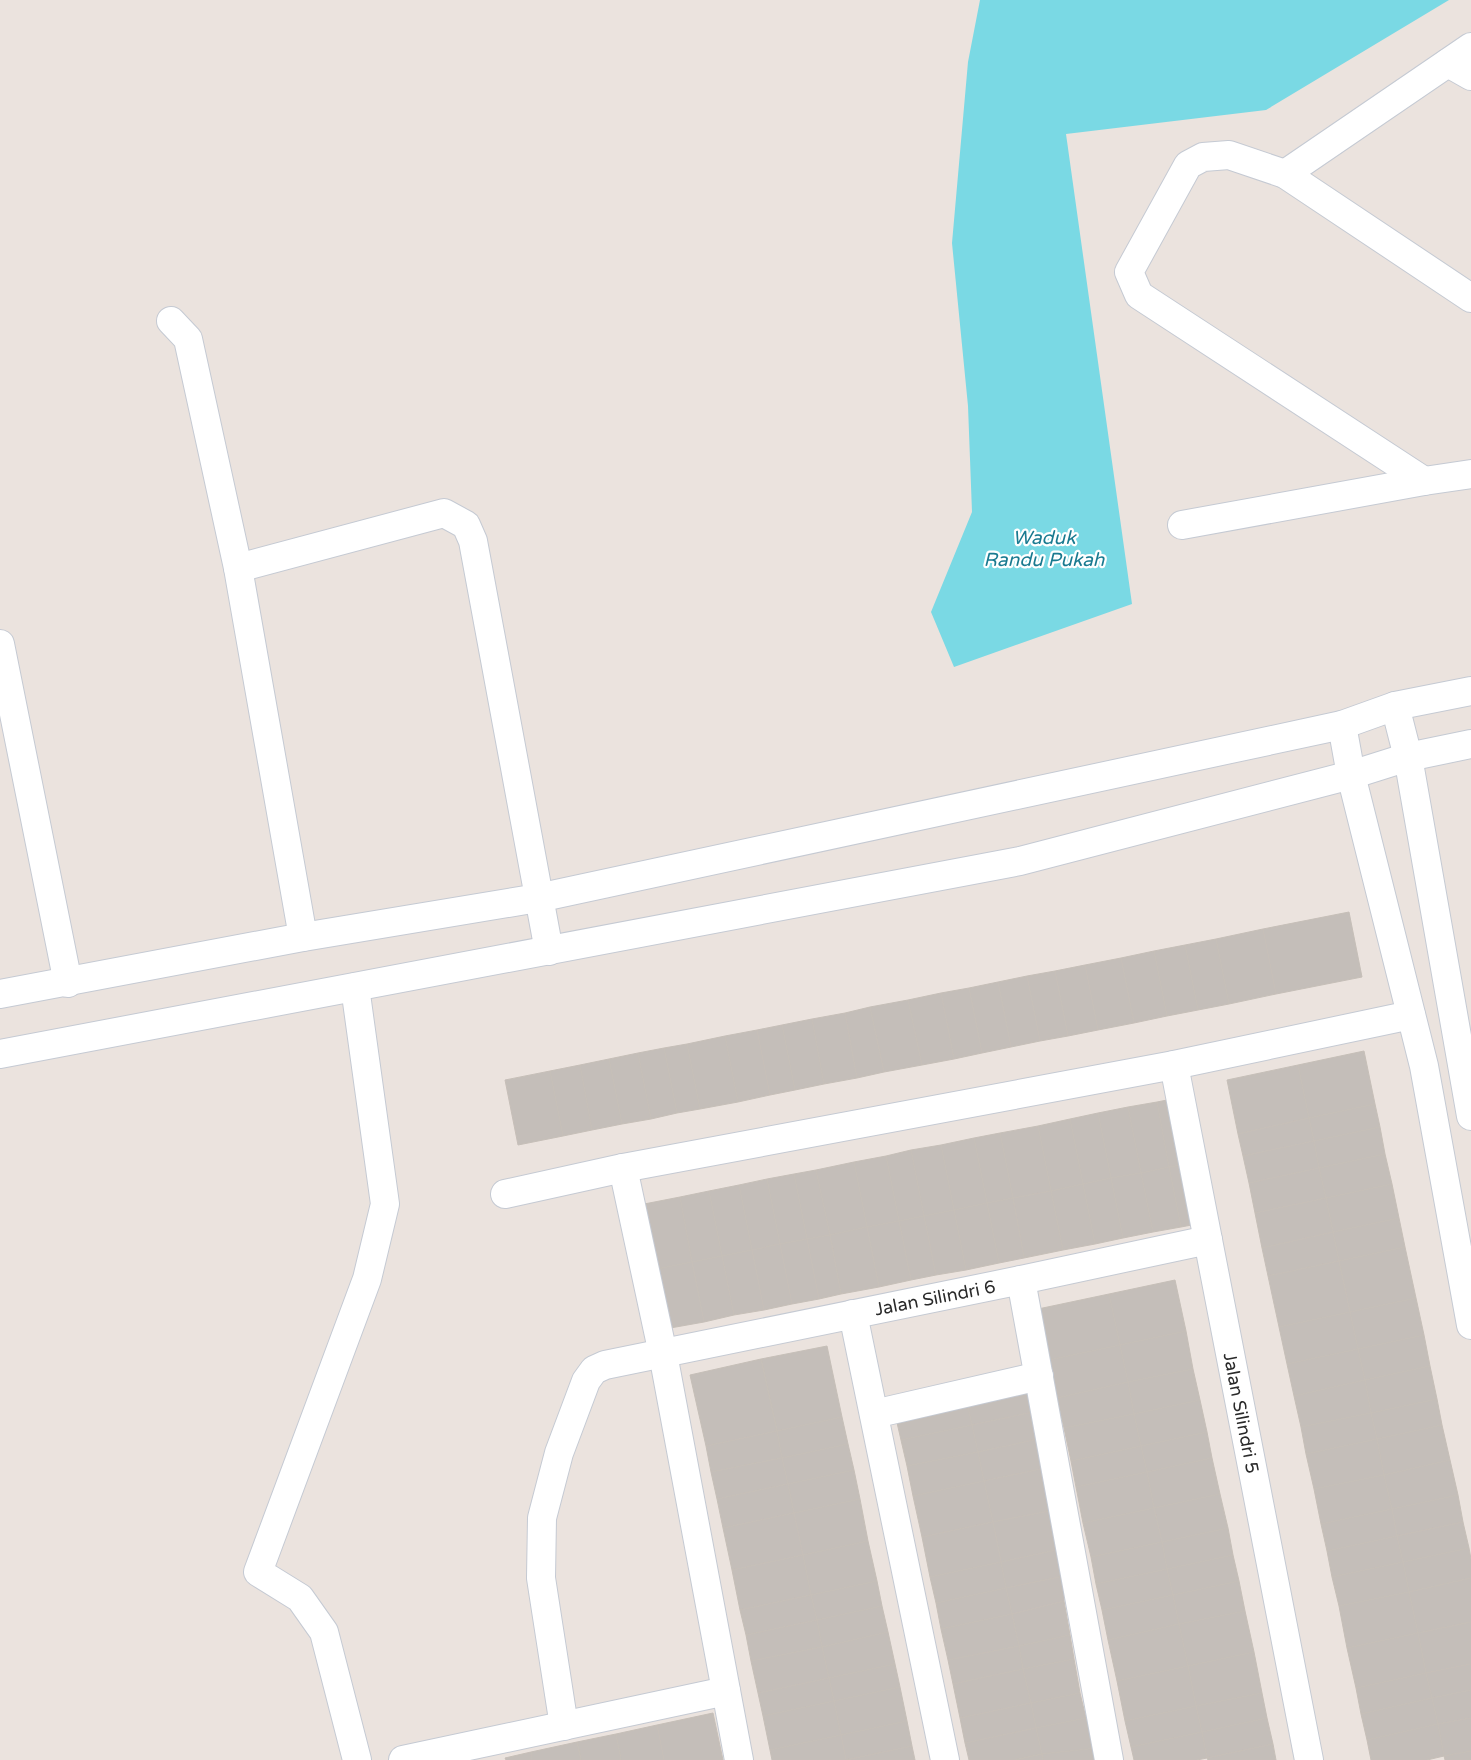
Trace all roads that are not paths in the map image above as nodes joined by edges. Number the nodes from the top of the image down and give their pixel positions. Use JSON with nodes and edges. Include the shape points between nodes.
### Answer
{"nodes":[{"id":1,"x":1471,"y":47,"type":"edge"},
{"id":2,"x":1460,"y":70,"type":"edge"},
{"id":3,"x":1284,"y":174,"type":"junction"},
{"id":4,"x":1471,"y":298,"type":"edge"},
{"id":5,"x":171,"y":321,"type":"dead end"},
{"id":6,"x":1471,"y":474,"type":"edge"},
{"id":7,"x":1424,"y":481,"type":"junction"},
{"id":8,"x":1182,"y":525,"type":"dead end"},
{"id":9,"x":238,"y":568,"type":"junction"},
{"id":10,"x":0,"y":644,"type":"edge"},
{"id":11,"x":1471,"y":691,"type":"edge"},
{"id":12,"x":1395,"y":706,"type":"junction"},
{"id":13,"x":1342,"y":725,"type":"junction"},
{"id":14,"x":1471,"y":744,"type":"edge"},
{"id":15,"x":1408,"y":757,"type":"junction"},
{"id":16,"x":1351,"y":775,"type":"junction"},
{"id":17,"x":538,"y":898,"type":"junction"},
{"id":18,"x":302,"y":937,"type":"junction"},
{"id":19,"x":549,"y":951,"type":"junction"},
{"id":20,"x":68,"y":982,"type":"junction"},
{"id":21,"x":355,"y":987,"type":"junction"},
{"id":22,"x":0,"y":994,"type":"edge"},
{"id":23,"x":1411,"y":1015,"type":"junction"},
{"id":24,"x":0,"y":1054,"type":"edge"},
{"id":25,"x":1466,"y":1055,"type":"edge"},
{"id":26,"x":1174,"y":1065,"type":"junction"},
{"id":27,"x":1424,"y":1066,"type":"junction"},
{"id":28,"x":1471,"y":1116,"type":"edge"},
{"id":29,"x":623,"y":1168,"type":"junction"},
{"id":30,"x":505,"y":1194,"type":"dead end"},
{"id":31,"x":1208,"y":1240,"type":"junction"},
{"id":32,"x":1021,"y":1280,"type":"junction"},
{"id":33,"x":853,"y":1314,"type":"junction"},
{"id":34,"x":1471,"y":1325,"type":"edge"},
{"id":35,"x":663,"y":1354,"type":"junction"},
{"id":36,"x":1039,"y":1376,"type":"junction"},
{"id":37,"x":874,"y":1414,"type":"junction"},
{"id":38,"x":726,"y":1691,"type":"junction"},
{"id":39,"x":564,"y":1726,"type":"junction"},
{"id":40,"x":358,"y":1760,"type":"edge"},
{"id":41,"x":403,"y":1760,"type":"edge"},
{"id":42,"x":739,"y":1760,"type":"edge"},
{"id":43,"x":945,"y":1760,"type":"edge"},
{"id":44,"x":1109,"y":1760,"type":"edge"},
{"id":45,"x":1309,"y":1760,"type":"edge"}],
"edges":[{"from":1,"to":2,"type":"street"},
{"from":2,"to":3,"type":"street"},
{"from":3,"to":4,"type":"street"},
{"from":3,"to":7,"type":"street","via":[[1229,154],[1203,157],[1188,165],[1128,272],[1132,283],[1139,296]]},
{"from":5,"to":9,"type":"street","via":[[188,340]]},
{"from":6,"to":7,"type":"street"},
{"from":7,"to":8,"type":"street"},
{"from":9,"to":17,"type":"street","via":[[444,514],[466,525],[473,541]]},
{"from":9,"to":18,"type":"street"},
{"from":10,"to":20,"type":"street"},
{"from":11,"to":12,"type":"street"},
{"from":12,"to":13,"type":"street"},
{"from":12,"to":15,"type":"street"},
{"from":13,"to":16,"type":"street"},
{"from":13,"to":17,"type":"street"},
{"from":14,"to":15,"type":"street"},
{"from":15,"to":16,"type":"street"},
{"from":15,"to":25,"type":"street"},
{"from":16,"to":19,"type":"street","via":[[1020,861]]},
{"from":16,"to":23,"type":"street"},
{"from":17,"to":18,"type":"street"},
{"from":17,"to":19,"type":"street"},
{"from":18,"to":20,"type":"street"},
{"from":19,"to":21,"type":"street"},
{"from":20,"to":22,"type":"street"},
{"from":21,"to":24,"type":"street"},
{"from":21,"to":40,"type":"street","via":[[385,1204],[367,1280],[258,1572],[300,1598],[324,1632]]},
{"from":23,"to":26,"type":"street"},
{"from":23,"to":27,"type":"street"},
{"from":25,"to":27,"type":"street"},
{"from":25,"to":28,"type":"street"},
{"from":26,"to":29,"type":"street"},
{"from":26,"to":31,"type":"street","name":"Jalan Silindri 5"},
{"from":27,"to":34,"type":"street"},
{"from":29,"to":30,"type":"street"},
{"from":29,"to":35,"type":"street"},
{"from":31,"to":32,"type":"street","name":"Jalan Silindri 6"},
{"from":31,"to":45,"type":"street","name":"Jalan Silindri 5"},
{"from":32,"to":33,"type":"street","name":"Jalan Silindri 6"},
{"from":32,"to":36,"type":"street"},
{"from":33,"to":35,"type":"street","name":"Jalan Silindri 6"},
{"from":33,"to":37,"type":"street"},
{"from":35,"to":38,"type":"street"},
{"from":35,"to":39,"type":"street","name":"Jalan Silindri 6","via":[[594,1370],[586,1381],[559,1454],[542,1518],[541,1578]]},
{"from":36,"to":37,"type":"street"},
{"from":36,"to":44,"type":"street"},
{"from":37,"to":43,"type":"street"},
{"from":38,"to":39,"type":"street"},
{"from":38,"to":42,"type":"street"},
{"from":39,"to":41,"type":"street"}]}
